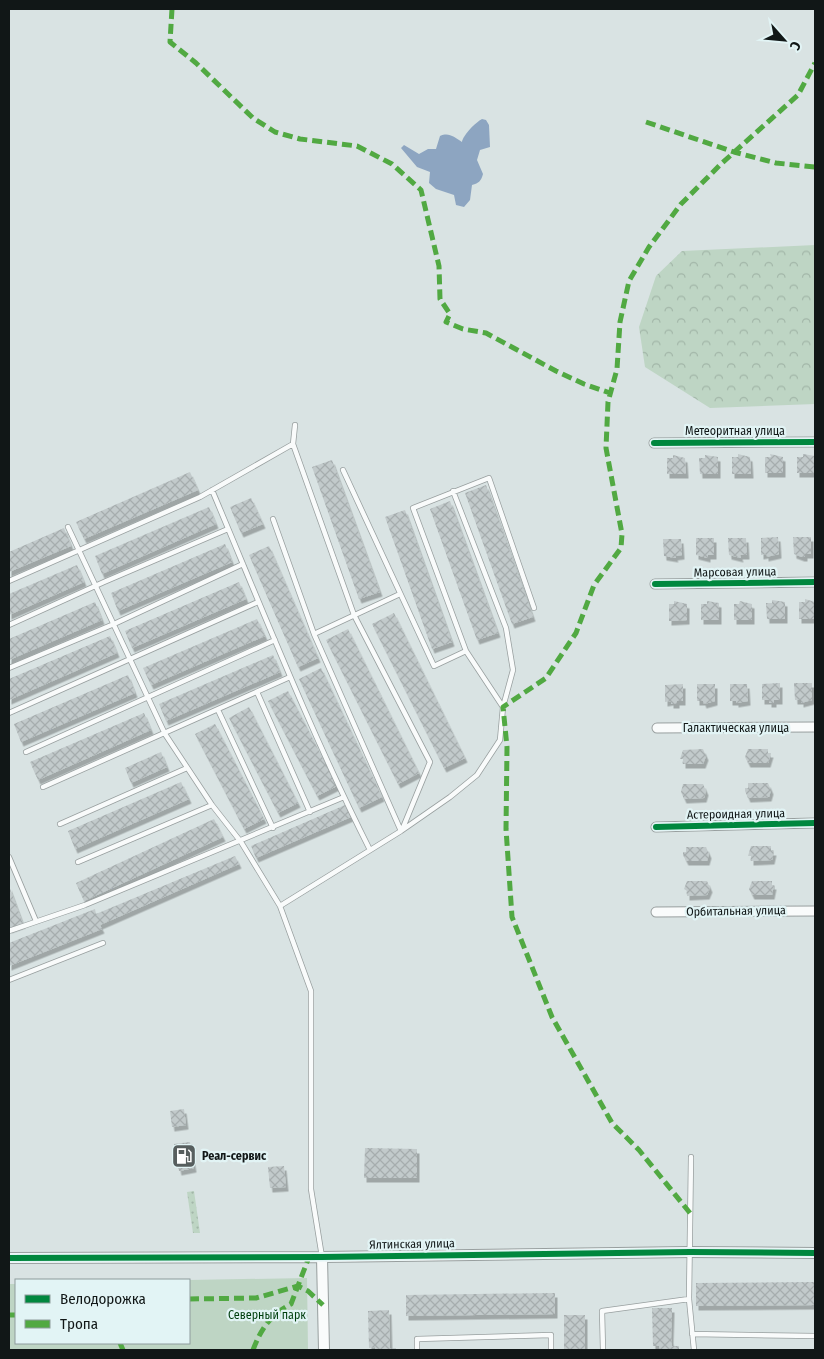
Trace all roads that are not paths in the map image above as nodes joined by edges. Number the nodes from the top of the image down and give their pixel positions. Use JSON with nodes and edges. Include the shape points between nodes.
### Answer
{"nodes":[{"id":1,"x":295,"y":425,"type":"dead end"},
{"id":2,"x":815,"y":442,"type":"edge"},
{"id":3,"x":654,"y":443,"type":"dead end"},
{"id":4,"x":293,"y":444,"type":"junction"},
{"id":5,"x":343,"y":470,"type":"dead end"},
{"id":6,"x":212,"y":490,"type":"junction"},
{"id":7,"x":453,"y":491,"type":"junction"},
{"id":8,"x":273,"y":519,"type":"dead end"},
{"id":9,"x":68,"y":527,"type":"dead end"},
{"id":10,"x":228,"y":530,"type":"junction"},
{"id":11,"x":78,"y":551,"type":"junction"},
{"id":12,"x":243,"y":564,"type":"junction"},
{"id":13,"x":9,"y":582,"type":"edge"},
{"id":14,"x":815,"y":582,"type":"edge"},
{"id":15,"x":655,"y":584,"type":"dead end"},
{"id":16,"x":96,"y":586,"type":"junction"},
{"id":17,"x":400,"y":594,"type":"junction"},
{"id":18,"x":258,"y":602,"type":"junction"},
{"id":19,"x":534,"y":608,"type":"dead end"},
{"id":20,"x":354,"y":615,"type":"junction"},
{"id":21,"x":114,"y":624,"type":"junction"},
{"id":22,"x":9,"y":625,"type":"edge"},
{"id":23,"x":314,"y":634,"type":"junction"},
{"id":24,"x":275,"y":640,"type":"junction"},
{"id":25,"x":466,"y":650,"type":"junction"},
{"id":26,"x":130,"y":660,"type":"junction"},
{"id":27,"x":9,"y":668,"type":"edge"},
{"id":28,"x":290,"y":677,"type":"junction"},
{"id":29,"x":257,"y":692,"type":"junction"},
{"id":30,"x":148,"y":697,"type":"junction"},
{"id":31,"x":503,"y":707,"type":"junction"},
{"id":32,"x":218,"y":710,"type":"junction"},
{"id":33,"x":9,"y":714,"type":"edge"},
{"id":34,"x":815,"y":727,"type":"edge"},
{"id":35,"x":657,"y":728,"type":"dead end"},
{"id":36,"x":165,"y":734,"type":"junction"},
{"id":37,"x":26,"y":752,"type":"dead end"},
{"id":38,"x":187,"y":768,"type":"junction"},
{"id":39,"x":43,"y":787,"type":"dead end"},
{"id":40,"x":344,"y":797,"type":"junction"},
{"id":41,"x":212,"y":805,"type":"junction"},
{"id":42,"x":310,"y":812,"type":"junction"},
{"id":43,"x":60,"y":824,"type":"dead end"},
{"id":44,"x":815,"y":824,"type":"edge"},
{"id":45,"x":656,"y":827,"type":"dead end"},
{"id":46,"x":272,"y":828,"type":"junction"},
{"id":47,"x":401,"y":831,"type":"junction"},
{"id":48,"x":241,"y":842,"type":"junction"},
{"id":49,"x":370,"y":850,"type":"junction"},
{"id":50,"x":9,"y":857,"type":"edge"},
{"id":51,"x":78,"y":862,"type":"dead end"},
{"id":52,"x":280,"y":906,"type":"junction"},
{"id":53,"x":815,"y":911,"type":"edge"},
{"id":54,"x":656,"y":912,"type":"dead end"},
{"id":55,"x":36,"y":921,"type":"junction"},
{"id":56,"x":9,"y":931,"type":"edge"},
{"id":57,"x":103,"y":943,"type":"dead end"},
{"id":58,"x":9,"y":980,"type":"edge"},
{"id":59,"x":691,"y":1157,"type":"dead end"},
{"id":60,"x":690,"y":1252,"type":"junction"},
{"id":61,"x":815,"y":1253,"type":"edge"},
{"id":62,"x":322,"y":1257,"type":"junction"},
{"id":63,"x":9,"y":1258,"type":"edge"},
{"id":64,"x":689,"y":1299,"type":"junction"},
{"id":65,"x":692,"y":1334,"type":"junction"},
{"id":66,"x":815,"y":1336,"type":"edge"},
{"id":67,"x":324,"y":1350,"type":"edge"},
{"id":68,"x":417,"y":1350,"type":"edge"},
{"id":69,"x":551,"y":1350,"type":"edge"},
{"id":70,"x":603,"y":1350,"type":"edge"},
{"id":71,"x":694,"y":1350,"type":"edge"}],
"edges":[{"from":1,"to":4,"type":"lane"},
{"from":2,"to":3,"type":"street","name":"Метеоритная улица"},
{"from":4,"to":6,"type":"lane"},
{"from":4,"to":20,"type":"lane"},
{"from":5,"to":17,"type":"lane"},
{"from":6,"to":10,"type":"lane"},
{"from":6,"to":11,"type":"lane"},
{"from":7,"to":19,"type":"lane","via":[[489,478]]},
{"from":7,"to":25,"type":"lane","via":[[413,508]]},
{"from":7,"to":31,"type":"lane","via":[[506,628],[513,670]]},
{"from":8,"to":23,"type":"lane"},
{"from":9,"to":11,"type":"lane"},
{"from":10,"to":12,"type":"lane"},
{"from":10,"to":16,"type":"lane"},
{"from":11,"to":13,"type":"lane"},
{"from":11,"to":16,"type":"lane"},
{"from":12,"to":18,"type":"lane"},
{"from":12,"to":21,"type":"lane"},
{"from":14,"to":15,"type":"street","name":"Марсовая улица"},
{"from":16,"to":21,"type":"lane"},
{"from":16,"to":22,"type":"lane"},
{"from":17,"to":20,"type":"lane"},
{"from":17,"to":25,"type":"lane","via":[[434,666]]},
{"from":18,"to":24,"type":"lane"},
{"from":18,"to":26,"type":"lane"},
{"from":20,"to":23,"type":"lane"},
{"from":20,"to":47,"type":"lane","via":[[430,762]]},
{"from":21,"to":26,"type":"lane"},
{"from":21,"to":27,"type":"lane"},
{"from":23,"to":47,"type":"lane"},
{"from":24,"to":28,"type":"lane"},
{"from":24,"to":30,"type":"lane"},
{"from":25,"to":31,"type":"lane"},
{"from":26,"to":30,"type":"lane"},
{"from":26,"to":33,"type":"lane"},
{"from":28,"to":29,"type":"lane"},
{"from":28,"to":40,"type":"lane"},
{"from":29,"to":32,"type":"lane"},
{"from":29,"to":42,"type":"lane"},
{"from":30,"to":36,"type":"lane"},
{"from":30,"to":37,"type":"lane"},
{"from":31,"to":47,"type":"lane","via":[[500,740],[477,775]]},
{"from":32,"to":36,"type":"lane"},
{"from":32,"to":46,"type":"lane"},
{"from":34,"to":35,"type":"street","name":"Галактическая улица"},
{"from":36,"to":38,"type":"lane"},
{"from":36,"to":39,"type":"lane"},
{"from":38,"to":41,"type":"lane"},
{"from":38,"to":43,"type":"lane"},
{"from":40,"to":42,"type":"lane"},
{"from":40,"to":49,"type":"lane"},
{"from":41,"to":48,"type":"lane"},
{"from":41,"to":51,"type":"lane"},
{"from":42,"to":46,"type":"lane"},
{"from":44,"to":45,"type":"street","name":"Астероидная улица"},
{"from":46,"to":48,"type":"lane"},
{"from":47,"to":49,"type":"lane"},
{"from":48,"to":52,"type":"lane"},
{"from":48,"to":55,"type":"lane","via":[[85,905]]},
{"from":49,"to":52,"type":"lane"},
{"from":50,"to":55,"type":"lane"},
{"from":52,"to":62,"type":"lane","via":[[311,991],[310,1189]]},
{"from":53,"to":54,"type":"street","name":"Орбитальная улица"},
{"from":55,"to":56,"type":"lane"},
{"from":57,"to":58,"type":"lane"},
{"from":59,"to":60,"type":"lane"},
{"from":60,"to":61,"type":"street","name":"Ялтинская улица"},
{"from":60,"to":62,"type":"street","name":"Ялтинская улица"},
{"from":60,"to":64,"type":"lane"},
{"from":62,"to":63,"type":"street","name":"Ялтинская улица"},
{"from":62,"to":67,"type":"street"},
{"from":64,"to":65,"type":"lane"},
{"from":64,"to":70,"type":"lane","via":[[602,1311]]},
{"from":65,"to":66,"type":"lane"},
{"from":65,"to":71,"type":"lane"},
{"from":68,"to":69,"type":"lane","via":[[417,1339],[551,1334]]}]}
